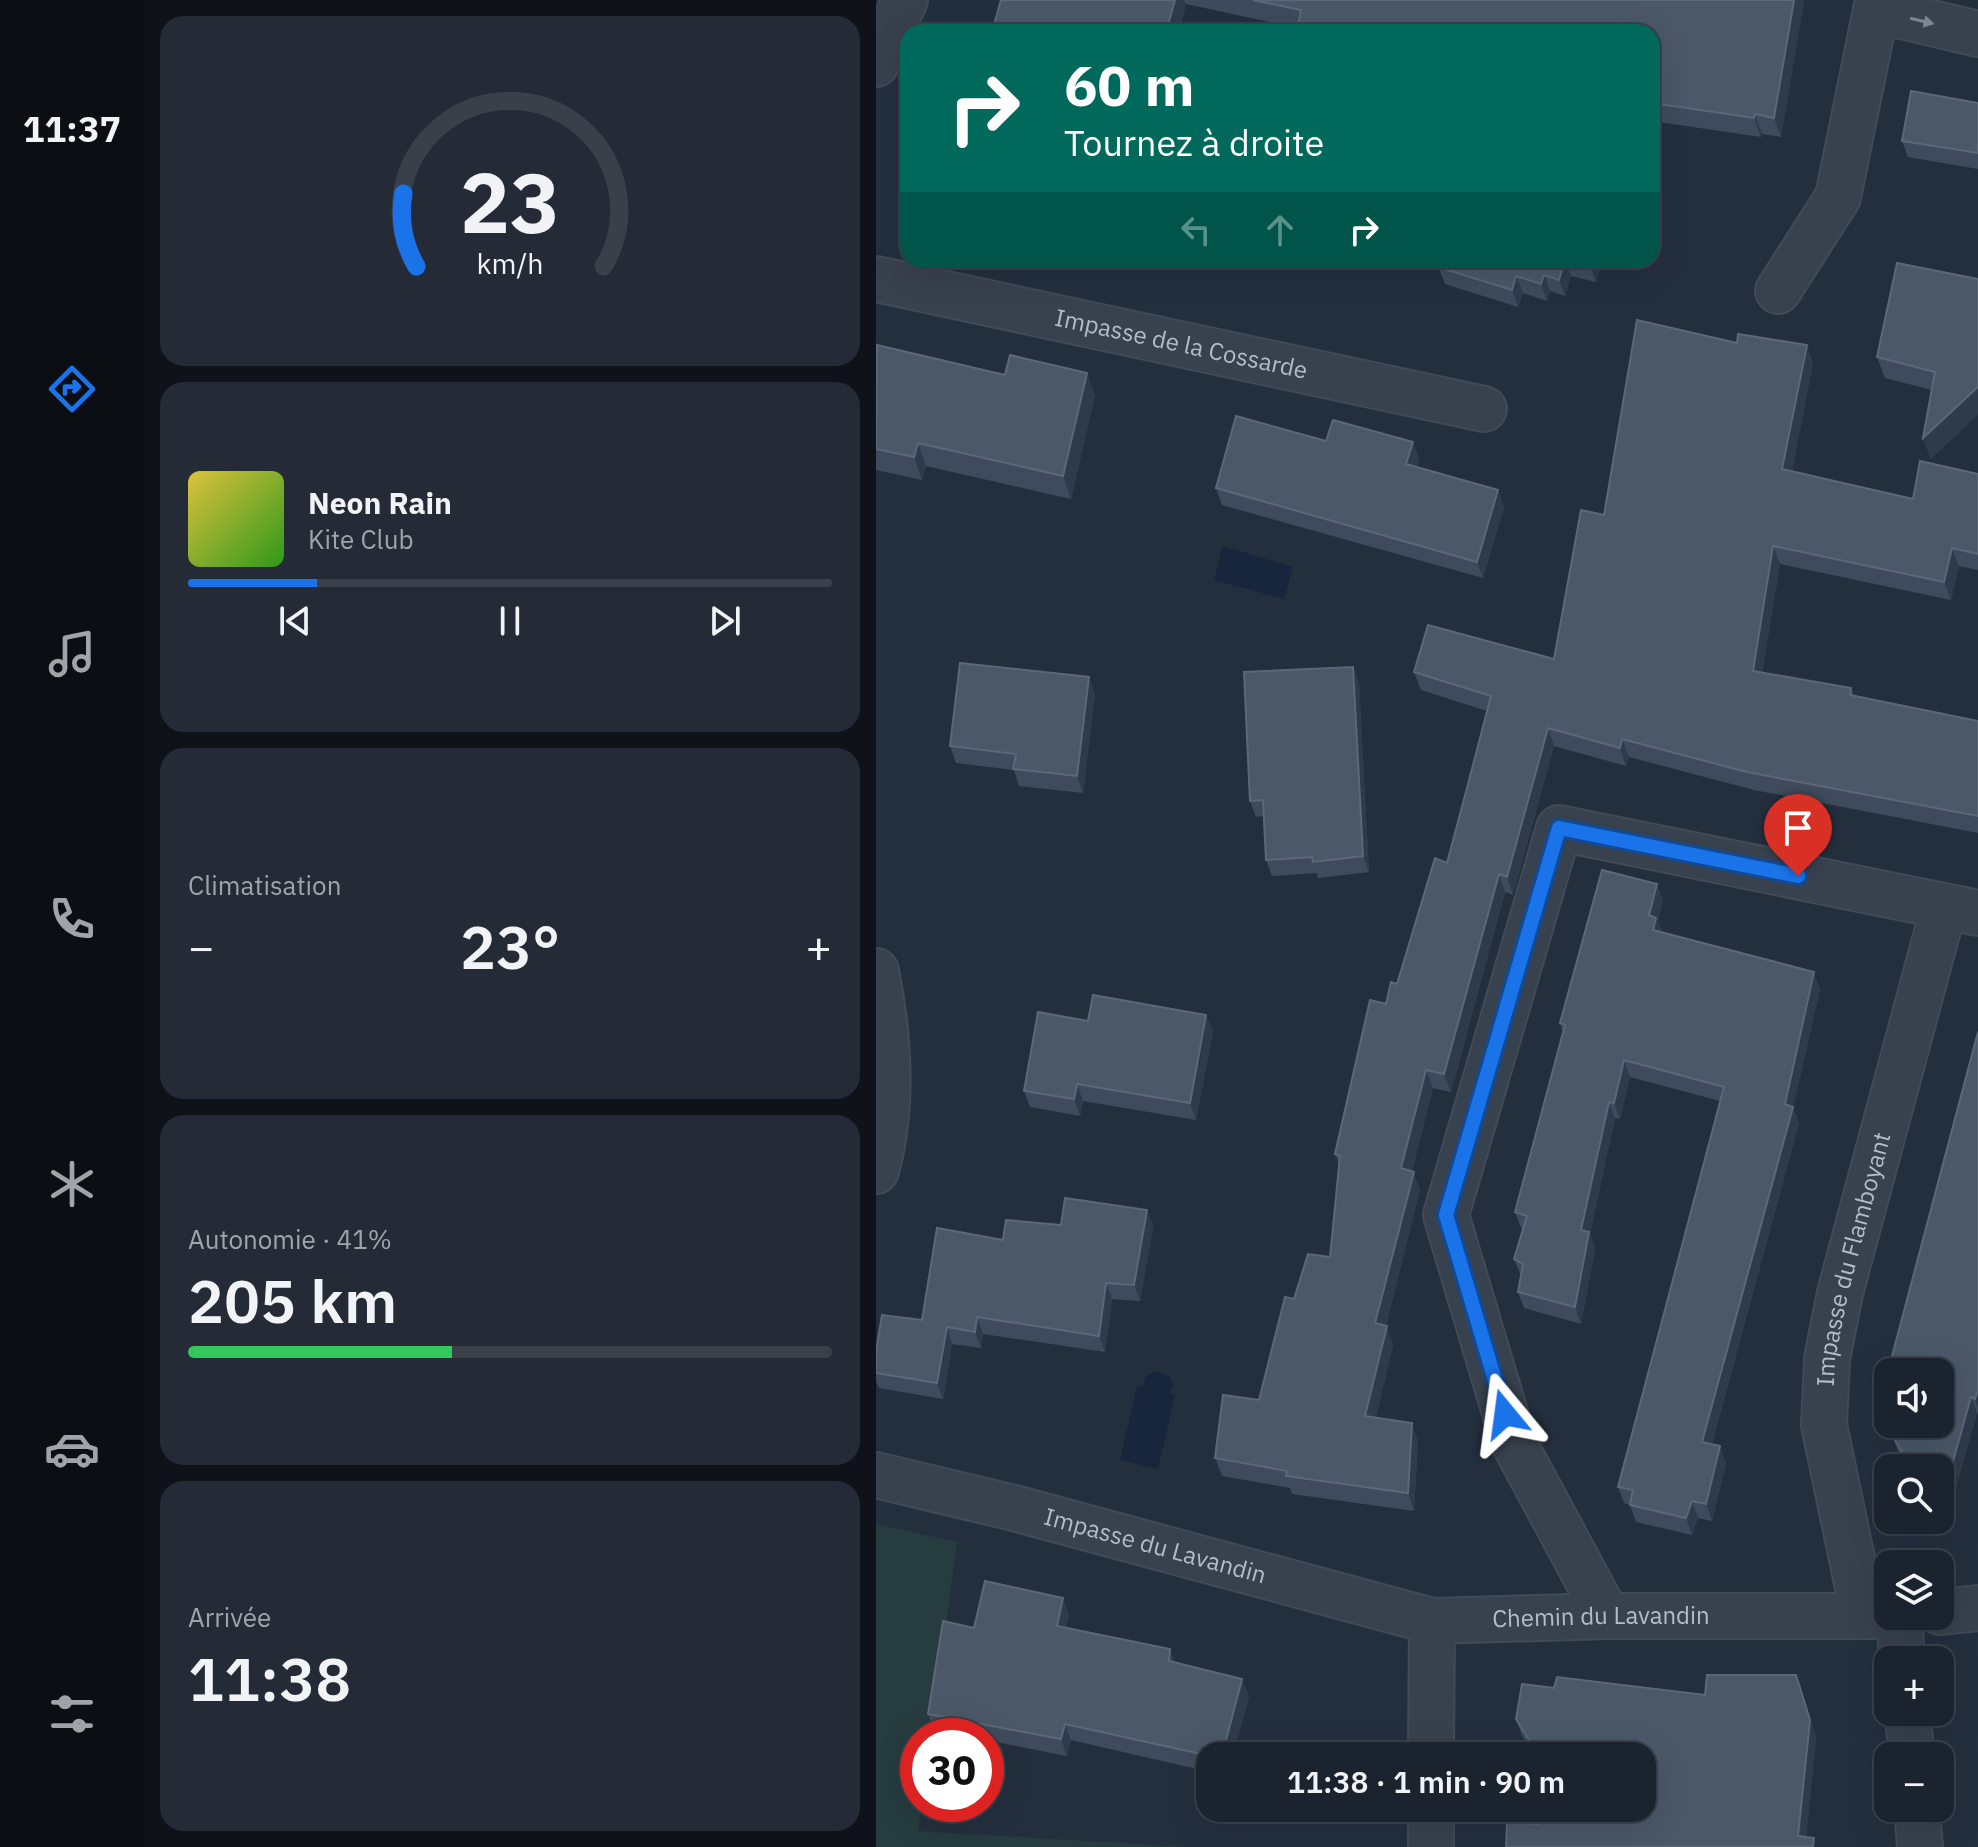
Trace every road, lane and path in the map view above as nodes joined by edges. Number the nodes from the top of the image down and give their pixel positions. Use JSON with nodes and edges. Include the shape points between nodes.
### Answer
{"nodes":[{"id":1,"x":905,"y":0,"type":"edge"},
{"id":2,"x":1877,"y":5,"type":"edge"},
{"id":3,"x":1978,"y":34,"type":"edge"},
{"id":4,"x":876,"y":64,"type":"edge"},
{"id":5,"x":876,"y":279,"type":"edge"},
{"id":6,"x":1778,"y":291,"type":"dead end"},
{"id":7,"x":1484,"y":409,"type":"dead end"},
{"id":8,"x":1961,"y":910,"type":"edge"},
{"id":9,"x":876,"y":971,"type":"edge"},
{"id":10,"x":876,"y":1171,"type":"edge"},
{"id":11,"x":876,"y":1475,"type":"edge"},
{"id":12,"x":1874,"y":1593,"type":"edge"},
{"id":13,"x":1978,"y":1608,"type":"edge"},
{"id":14,"x":1954,"y":1611,"type":"edge"},
{"id":15,"x":1607,"y":1616,"type":"junction"},
{"id":16,"x":1874,"y":1617,"type":"edge"},
{"id":17,"x":1432,"y":1621,"type":"junction"},
{"id":18,"x":1431,"y":1742,"type":"edge"},
{"id":19,"x":1431,"y":1822,"type":"edge"},
{"id":20,"x":1918,"y":1822,"type":"edge"},
{"id":21,"x":1431,"y":1847,"type":"edge"},
{"id":22,"x":1920,"y":1847,"type":"edge"}],
"edges":[{"from":1,"to":4,"type":"street"},
{"from":2,"to":3,"type":"street","one_way":true},
{"from":2,"to":6,"type":"street","via":[[1838,197]]},
{"from":5,"to":7,"type":"street","name":"Impasse de la Cossarde"},
{"from":8,"to":12,"type":"street","name":"Impasse du Flamboyant","via":[[1840,1293],[1827,1359],[1824,1425]]},
{"from":8,"to":15,"type":"street","name":"Impasse du Flamboyant","via":[[1559,828],[1446,1215],[1514,1443]]},
{"from":9,"to":10,"type":"street","via":[[886,1019],[888,1072],[884,1144]]},
{"from":11,"to":17,"type":"street","name":"Impasse du Lavandin"},
{"from":13,"to":14,"type":"street"},
{"from":15,"to":16,"type":"street","name":"Chemin du Lavandin"},
{"from":15,"to":17,"type":"street","name":"Chemin du Lavandin"},
{"from":17,"to":18,"type":"street"},
{"from":19,"to":21,"type":"street"},
{"from":20,"to":22,"type":"street"}]}
